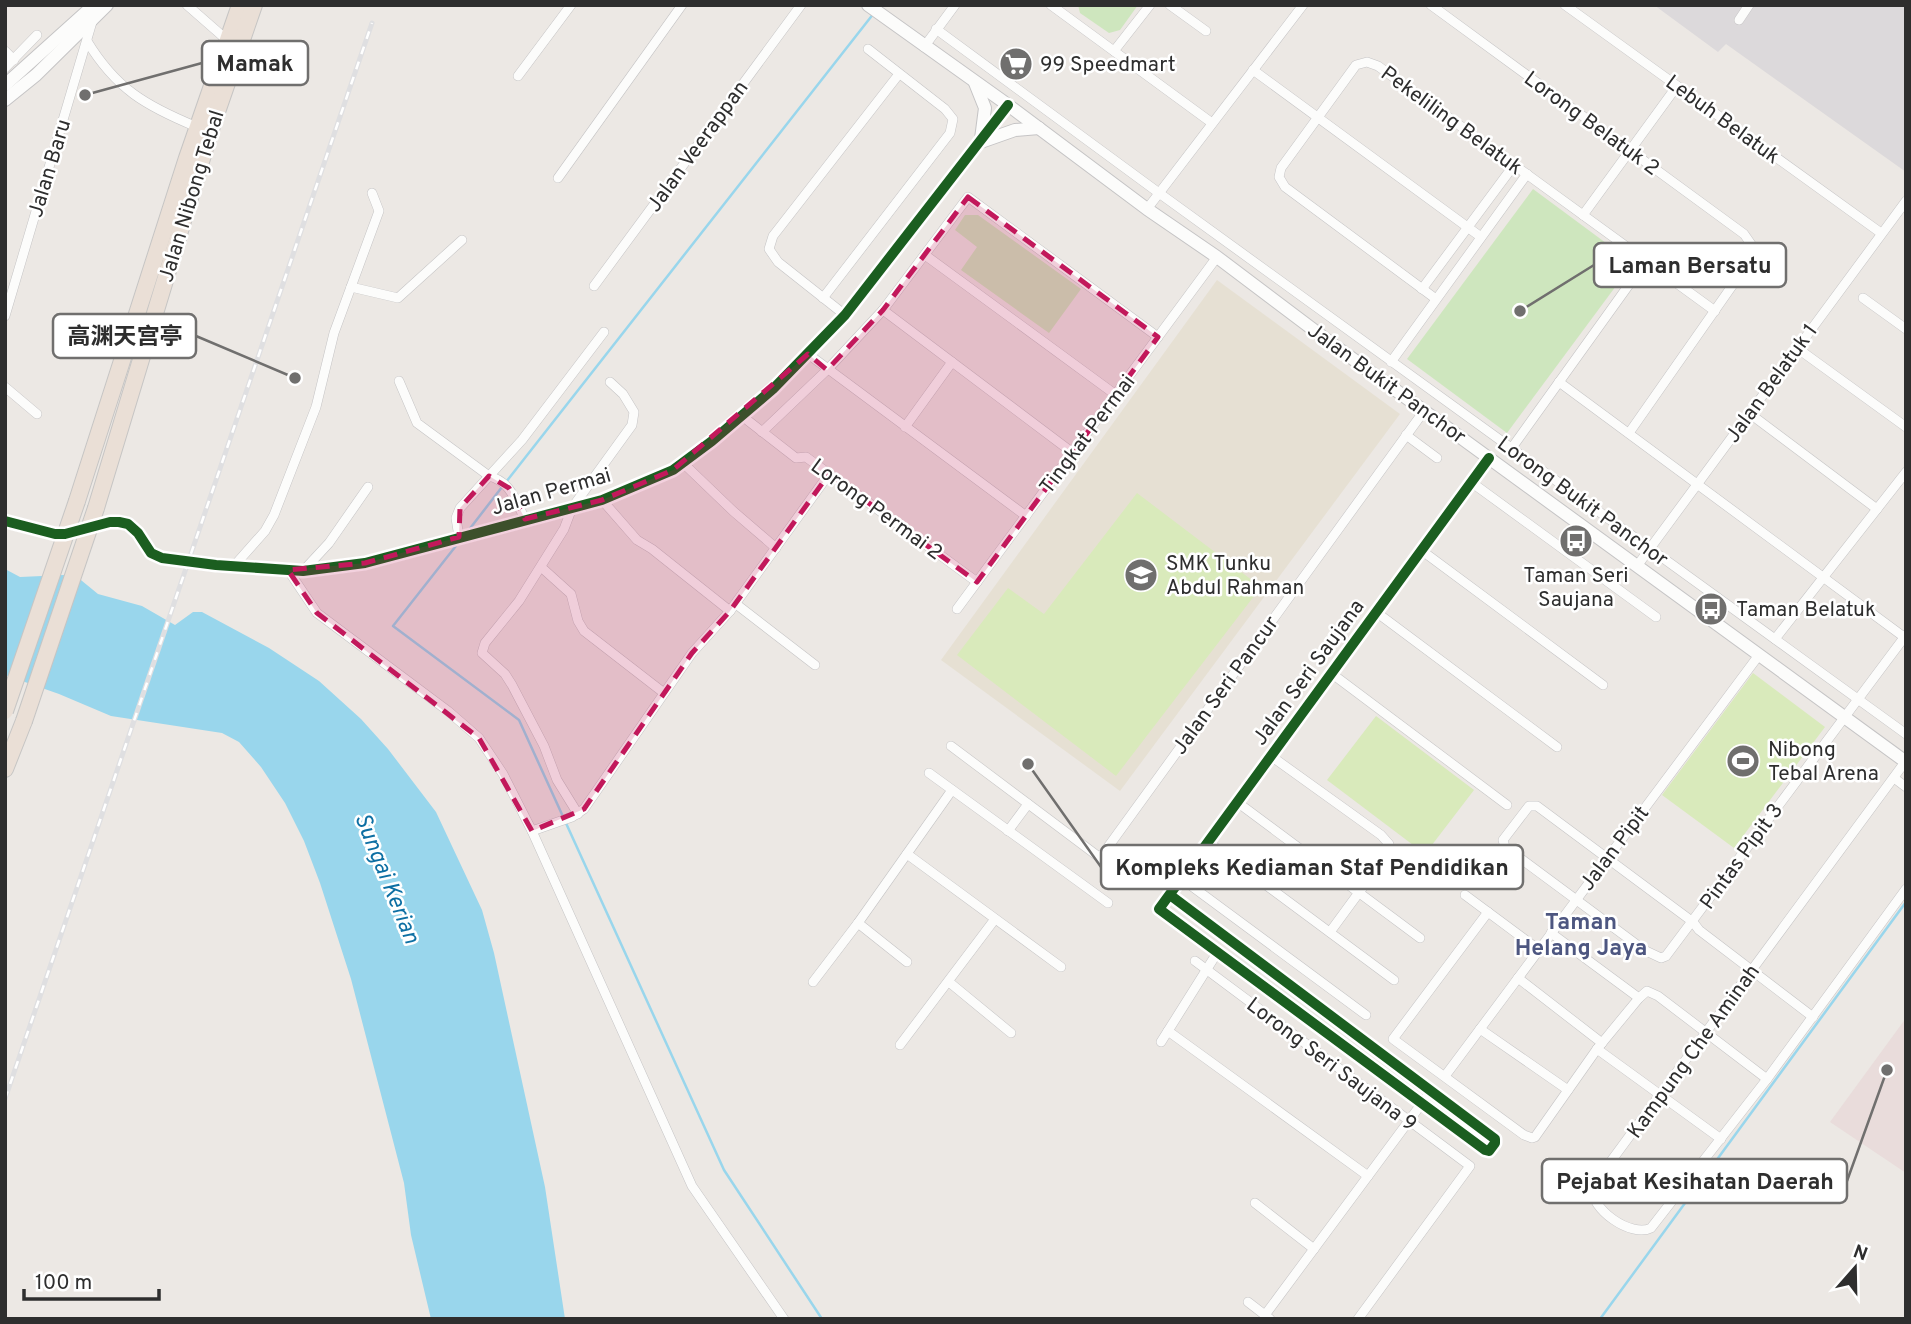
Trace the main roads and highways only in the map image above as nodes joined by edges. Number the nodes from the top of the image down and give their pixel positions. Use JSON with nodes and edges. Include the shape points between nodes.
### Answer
{"nodes":[{"id":1,"x":93,"y":5,"type":"edge"},
{"id":2,"x":107,"y":5,"type":"edge"},
{"id":3,"x":240,"y":5,"type":"edge"},
{"id":4,"x":254,"y":5,"type":"edge"},
{"id":5,"x":868,"y":6,"type":"edge"},
{"id":6,"x":975,"y":83,"type":"junction"},
{"id":7,"x":5,"y":85,"type":"edge"},
{"id":8,"x":5,"y":100,"type":"edge"},
{"id":9,"x":1008,"y":105,"type":"junction"},
{"id":10,"x":1039,"y":128,"type":"junction"},
{"id":11,"x":981,"y":143,"type":"junction"},
{"id":12,"x":5,"y":521,"type":"edge"},
{"id":13,"x":5,"y":711,"type":"edge"},
{"id":14,"x":1906,"y":762,"type":"edge"},
{"id":15,"x":5,"y":768,"type":"edge"}],
"edges":[{"from":1,"to":7,"type":"main road"},
{"from":2,"to":8,"type":"main road"},
{"from":3,"to":13,"type":"highway","name":"Jalan Nibong Tebal","bridge":true},
{"from":4,"to":15,"type":"highway","name":"Jalan Nibong Tebal","bridge":true,"via":[[210,132],[96,508]]},
{"from":5,"to":6,"type":"main road","name":"Jalan Bukit Panchor"},
{"from":6,"to":9,"type":"main road","name":"Jalan Bukit Panchor"},
{"from":6,"to":11,"type":"main road","via":[[985,108]]},
{"from":9,"to":10,"type":"main road","name":"Jalan Bukit Panchor"},
{"from":9,"to":11,"type":"main road","name":"Jalan Permai"},
{"from":10,"to":11,"type":"main road","via":[[1015,130]]},
{"from":10,"to":14,"type":"main road","name":"Jalan Bukit Panchor"},
{"from":11,"to":12,"type":"main road","name":"Jalan Permai","via":[[845,315],[742,416],[673,470],[602,500],[365,563],[303,571],[155,556],[138,533],[119,522],[55,534]]}]}
